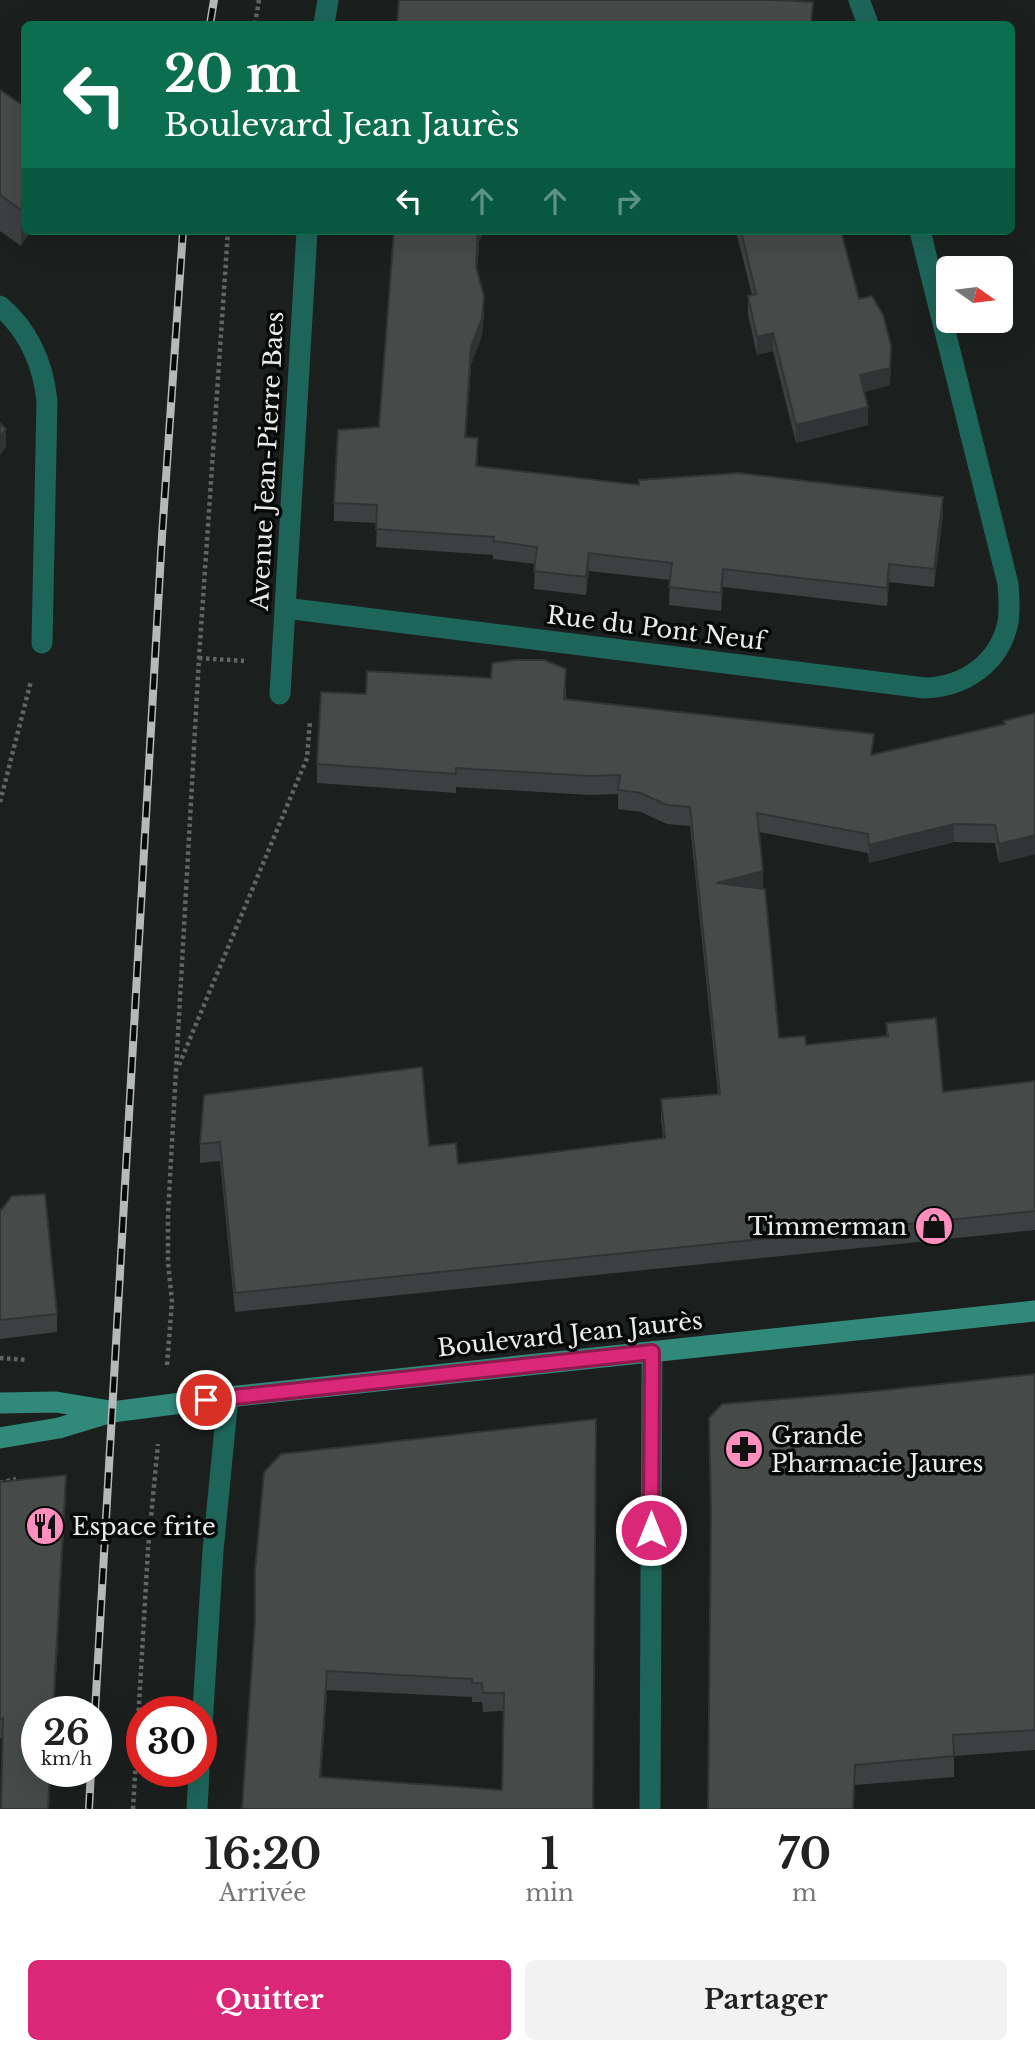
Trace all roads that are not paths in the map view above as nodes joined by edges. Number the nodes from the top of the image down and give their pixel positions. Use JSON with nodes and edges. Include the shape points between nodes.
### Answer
{"nodes":[{"id":1,"x":328,"y":0,"type":"edge"},
{"id":2,"x":859,"y":0,"type":"edge"},
{"id":3,"x":324,"y":21,"type":"edge"},
{"id":4,"x":867,"y":21,"type":"edge"},
{"id":5,"x":307,"y":235,"type":"edge"},
{"id":6,"x":921,"y":235,"type":"edge"},
{"id":7,"x":0,"y":306,"type":"edge"},
{"id":8,"x":285,"y":608,"type":"junction"},
{"id":9,"x":42,"y":643,"type":"road end"},
{"id":10,"x":280,"y":694,"type":"dead end"},
{"id":11,"x":1035,"y":1311,"type":"edge"},
{"id":12,"x":652,"y":1352,"type":"junction"},
{"id":13,"x":228,"y":1397,"type":"junction"},
{"id":14,"x":0,"y":1403,"type":"edge"},
{"id":15,"x":112,"y":1412,"type":"junction"},
{"id":16,"x":0,"y":1438,"type":"edge"},
{"id":17,"x":204,"y":1696,"type":"edge"},
{"id":18,"x":198,"y":1787,"type":"edge"},
{"id":19,"x":197,"y":1809,"type":"edge"},
{"id":20,"x":650,"y":1809,"type":"edge"}],
"edges":[{"from":1,"to":3,"type":"street"},
{"from":2,"to":4,"type":"street"},
{"from":5,"to":8,"type":"street","name":"Avenue Jean-Pierre Baes"},
{"from":6,"to":8,"type":"street","name":"Rue du Pont Neuf","via":[[1008,584],[1008,622],[990,659],[976,673],[942,688],[925,688]]},
{"from":7,"to":9,"type":"street","via":[[37,354],[47,401]]},
{"from":8,"to":10,"type":"street","name":"Avenue Jean-Pierre Baes"},
{"from":11,"to":12,"type":"street","name":"Boulevard Jean Jaurès"},
{"from":12,"to":13,"type":"street","name":"Boulevard Jean Jaurès"},
{"from":12,"to":20,"type":"street"},
{"from":13,"to":15,"type":"street","name":"Boulevard Jean Jaurès"},
{"from":13,"to":17,"type":"street"},
{"from":14,"to":15,"type":"street","name":"Boulevard Jean Jaurès","via":[[56,1402]]},
{"from":15,"to":16,"type":"street","name":"Boulevard Jean Jaurès","via":[[59,1428]]},
{"from":18,"to":19,"type":"street"}]}
